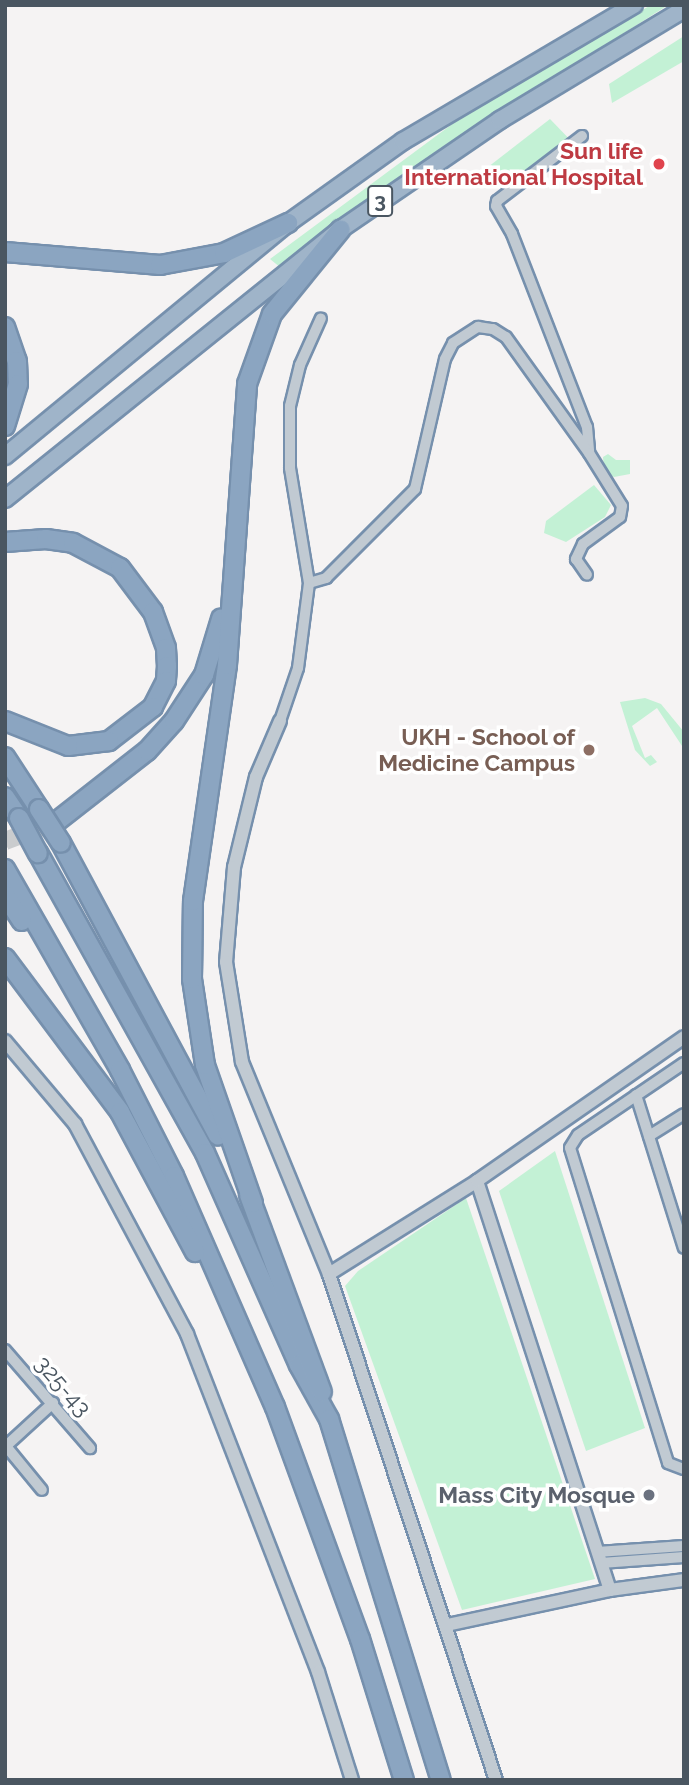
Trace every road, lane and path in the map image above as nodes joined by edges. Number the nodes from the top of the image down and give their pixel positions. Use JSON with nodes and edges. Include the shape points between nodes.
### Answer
{"nodes":[{"id":1,"x":634,"y":5,"type":"edge"},
{"id":2,"x":682,"y":12,"type":"edge"},
{"id":3,"x":582,"y":136,"type":"dead end"},
{"id":4,"x":288,"y":223,"type":"junction"},
{"id":5,"x":341,"y":229,"type":"junction"},
{"id":6,"x":5,"y":252,"type":"edge"},
{"id":7,"x":321,"y":318,"type":"dead end"},
{"id":8,"x":5,"y":327,"type":"edge"},
{"id":9,"x":5,"y":426,"type":"edge"},
{"id":10,"x":589,"y":453,"type":"junction"},
{"id":11,"x":5,"y":456,"type":"edge"},
{"id":12,"x":5,"y":499,"type":"edge"},
{"id":13,"x":5,"y":542,"type":"edge"},
{"id":14,"x":233,"y":551,"type":"junction"},
{"id":15,"x":587,"y":575,"type":"dead end"},
{"id":16,"x":309,"y":583,"type":"junction"},
{"id":17,"x":5,"y":721,"type":"edge"},
{"id":18,"x":280,"y":721,"type":"joint"},
{"id":19,"x":5,"y":757,"type":"edge"},
{"id":20,"x":5,"y":797,"type":"edge"},
{"id":21,"x":55,"y":822,"type":"tunnel mouth"},
{"id":22,"x":5,"y":869,"type":"edge"},
{"id":23,"x":5,"y":895,"type":"edge"},
{"id":24,"x":5,"y":958,"type":"edge"},
{"id":25,"x":684,"y":1037,"type":"edge"},
{"id":26,"x":5,"y":1041,"type":"edge"},
{"id":27,"x":684,"y":1063,"type":"edge"},
{"id":28,"x":132,"y":1094,"type":"junction"},
{"id":29,"x":636,"y":1096,"type":"junction"},
{"id":30,"x":684,"y":1114,"type":"edge"},
{"id":31,"x":649,"y":1136,"type":"junction"},
{"id":32,"x":477,"y":1181,"type":"junction"},
{"id":33,"x":253,"y":1203,"type":"junction"},
{"id":34,"x":684,"y":1214,"type":"edge"},
{"id":35,"x":676,"y":1223,"type":"junction"},
{"id":36,"x":684,"y":1248,"type":"edge"},
{"id":37,"x":329,"y":1275,"type":"junction"},
{"id":38,"x":5,"y":1350,"type":"edge"},
{"id":39,"x":53,"y":1403,"type":"junction"},
{"id":40,"x":275,"y":1408,"type":"junction"},
{"id":41,"x":329,"y":1419,"type":"junction"},
{"id":42,"x":6,"y":1445,"type":"edge"},
{"id":43,"x":90,"y":1448,"type":"dead end"},
{"id":44,"x":684,"y":1469,"type":"edge"},
{"id":45,"x":42,"y":1490,"type":"dead end"},
{"id":46,"x":684,"y":1546,"type":"edge"},
{"id":47,"x":625,"y":1555,"type":"junction"},
{"id":48,"x":599,"y":1557,"type":"junction"},
{"id":49,"x":684,"y":1557,"type":"edge"},
{"id":50,"x":684,"y":1580,"type":"edge"},
{"id":51,"x":610,"y":1590,"type":"junction"},
{"id":52,"x":447,"y":1625,"type":"junction"},
{"id":53,"x":444,"y":1777,"type":"edge"},
{"id":54,"x":352,"y":1780,"type":"edge"},
{"id":55,"x":404,"y":1780,"type":"edge"},
{"id":56,"x":496,"y":1780,"type":"edge"}],
"edges":[{"from":1,"to":4,"type":"highway","number":"3","via":[[403,141]]},
{"from":2,"to":5,"type":"highway","number":"3","via":[[500,120]]},
{"from":3,"to":10,"type":"street","via":[[496,206],[512,234],[587,427]]},
{"from":4,"to":6,"type":"highway","via":[[223,253],[160,265]]},
{"from":4,"to":11,"type":"highway","number":"3"},
{"from":5,"to":12,"type":"highway","number":"3"},
{"from":5,"to":14,"type":"highway","via":[[272,314],[247,384]]},
{"from":7,"to":16,"type":"street","via":[[300,365],[288,431]]},
{"from":8,"to":9,"type":"highway","via":[[17,361],[18,384]]},
{"from":10,"to":15,"type":"street","via":[[623,513],[583,544],[576,559]]},
{"from":10,"to":16,"type":"street","via":[[506,337],[493,329],[464,333],[444,359],[415,489],[326,578]]},
{"from":13,"to":17,"type":"highway","via":[[46,539],[73,544],[120,568],[153,612],[166,648],[167,666],[164,688],[153,706],[109,741],[68,746]]},
{"from":14,"to":21,"type":"highway","via":[[219,631],[191,698],[148,751]]},
{"from":14,"to":33,"type":"highway","via":[[227,665],[191,941],[205,1065]]},
{"from":16,"to":18,"type":"street","via":[[298,668]]},
{"from":18,"to":37,"type":"street","via":[[256,776],[234,867],[226,962],[242,1062]]},
{"from":19,"to":33,"type":"highway","bridge":true,"via":[[61,844]]},
{"from":20,"to":41,"type":"highway","bridge":true,"via":[[205,1153],[299,1365]]},
{"from":22,"to":28,"type":"highway"},
{"from":23,"to":28,"type":"highway"},
{"from":24,"to":40,"type":"highway","via":[[120,1112]]},
{"from":25,"to":32,"type":"street"},
{"from":26,"to":54,"type":"street","via":[[75,1124],[187,1334],[318,1672]]},
{"from":27,"to":29,"type":"street"},
{"from":28,"to":40,"type":"highway","via":[[174,1176]]},
{"from":29,"to":31,"type":"street"},
{"from":29,"to":44,"type":"street","via":[[578,1135],[570,1149],[668,1463]]},
{"from":30,"to":31,"type":"street"},
{"from":31,"to":35,"type":"street"},
{"from":32,"to":37,"type":"street"},
{"from":32,"to":48,"type":"street"},
{"from":33,"to":41,"type":"highway","via":[[312,1358]]},
{"from":34,"to":35,"type":"street"},
{"from":35,"to":36,"type":"street"},
{"from":37,"to":52,"type":"street"},
{"from":38,"to":39,"type":"street","name":"325-43"},
{"from":39,"to":42,"type":"street"},
{"from":39,"to":43,"type":"street","name":"325-43"},
{"from":40,"to":55,"type":"highway","via":[[360,1639]]},
{"from":41,"to":53,"type":"highway"},
{"from":42,"to":45,"type":"street"},
{"from":46,"to":47,"type":"street"},
{"from":47,"to":48,"type":"street"},
{"from":47,"to":49,"type":"street"},
{"from":48,"to":51,"type":"street"},
{"from":50,"to":51,"type":"street"},
{"from":51,"to":52,"type":"street"},
{"from":52,"to":56,"type":"street"}]}
